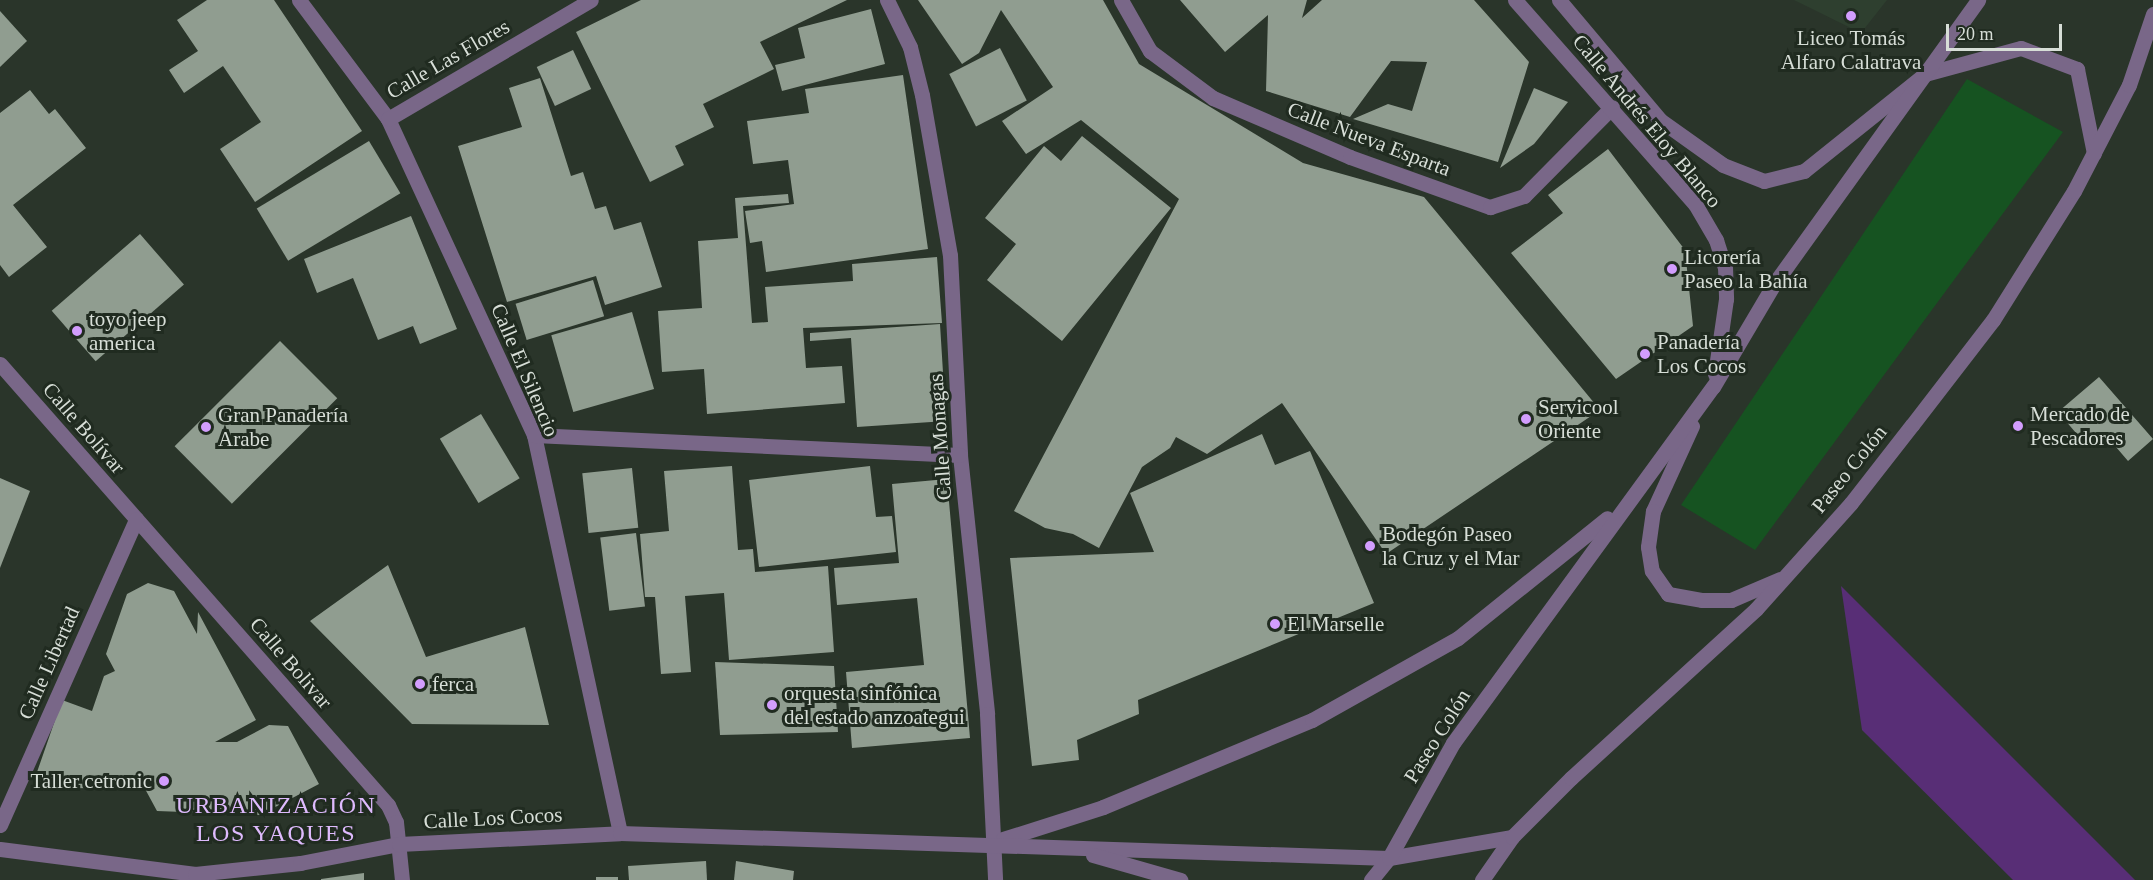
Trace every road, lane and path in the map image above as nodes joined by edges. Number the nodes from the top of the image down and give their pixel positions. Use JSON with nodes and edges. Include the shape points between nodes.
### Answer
{"nodes":[{"id":1,"x":298,"y":0,"type":"edge"},
{"id":2,"x":591,"y":0,"type":"edge"},
{"id":3,"x":887,"y":0,"type":"edge"},
{"id":4,"x":1121,"y":0,"type":"edge"},
{"id":5,"x":1515,"y":0,"type":"edge"},
{"id":6,"x":1559,"y":0,"type":"edge"},
{"id":7,"x":1978,"y":0,"type":"edge"},
{"id":8,"x":2153,"y":14,"type":"edge"},
{"id":9,"x":1925,"y":74,"type":"junction"},
{"id":10,"x":1612,"y":107,"type":"junction"},
{"id":11,"x":387,"y":119,"type":"junction"},
{"id":12,"x":2094,"y":153,"type":"junction"},
{"id":13,"x":0,"y":364,"type":"edge"},
{"id":14,"x":1713,"y":387,"type":"junction"},
{"id":15,"x":534,"y":435,"type":"junction"},
{"id":16,"x":960,"y":455,"type":"junction"},
{"id":17,"x":1625,"y":504,"type":"junction"},
{"id":18,"x":136,"y":519,"type":"junction"},
{"id":19,"x":1785,"y":577,"type":"junction"},
{"id":20,"x":0,"y":825,"type":"edge"},
{"id":21,"x":620,"y":833,"type":"junction"},
{"id":22,"x":1512,"y":837,"type":"junction"},
{"id":23,"x":992,"y":843,"type":"junction"},
{"id":24,"x":399,"y":844,"type":"junction"},
{"id":25,"x":0,"y":849,"type":"edge"},
{"id":26,"x":1389,"y":858,"type":"junction"},
{"id":27,"x":402,"y":880,"type":"edge"},
{"id":28,"x":996,"y":880,"type":"edge"},
{"id":29,"x":1180,"y":880,"type":"edge"},
{"id":30,"x":1371,"y":880,"type":"edge"},
{"id":31,"x":1482,"y":880,"type":"edge"}],
"edges":[{"from":1,"to":11,"type":"street","name":"Calle El Silencio"},
{"from":2,"to":11,"type":"street","name":"Calle Las Flores"},
{"from":3,"to":16,"type":"street","name":"Calle Monagas","via":[[910,48],[922,95],[950,255]]},
{"from":4,"to":10,"type":"street","name":"Calle Nueva Esparta","via":[[1150,51],[1213,99],[1350,157],[1490,207],[1524,196]]},
{"from":5,"to":10,"type":"street","name":"Calle Andrés Eloy Blanco"},
{"from":6,"to":9,"type":"street","name":"Calle Andrés Eloy Blanco","via":[[1660,120],[1723,165],[1764,181],[1804,171]]},
{"from":7,"to":9,"type":"street","name":"Paseo Colón"},
{"from":8,"to":12,"type":"street","name":"Paseo Colón","via":[[2141,58]]},
{"from":9,"to":12,"type":"street","via":[[2021,48],[2077,69]]},
{"from":9,"to":14,"type":"street","name":"Paseo Colón","via":[[1774,284]]},
{"from":10,"to":14,"type":"street","name":"Calle Andrés Eloy Blanco","via":[[1695,204],[1716,240],[1725,267],[1726,299]]},
{"from":11,"to":15,"type":"street","name":"Calle El Silencio"},
{"from":12,"to":19,"type":"street","name":"Paseo Colón","via":[[2047,237],[1993,320],[1851,503]]},
{"from":13,"to":18,"type":"street","name":"Calle Bolívar"},
{"from":14,"to":17,"type":"street","name":"Paseo Colón"},
{"from":14,"to":19,"type":"street","via":[[1653,511],[1648,547],[1652,571],[1668,594],[1702,600],[1731,600]]},
{"from":15,"to":16,"type":"street"},
{"from":15,"to":21,"type":"street","name":"Calle El Silencio"},
{"from":16,"to":23,"type":"street","name":"Calle Monagas","via":[[987,714]]},
{"from":17,"to":23,"type":"street","via":[[1458,638],[1312,720],[1103,807]]},
{"from":17,"to":26,"type":"street","name":"Paseo Colón","via":[[1453,743]]},
{"from":18,"to":20,"type":"street","name":"Calle Libertad"},
{"from":18,"to":24,"type":"street","name":"Calle Bolivar","via":[[388,805],[396,822]]},
{"from":19,"to":22,"type":"street","name":"Paseo Colón","via":[[1756,609]]},
{"from":21,"to":23,"type":"street","name":"Calle Los Cocos"},
{"from":21,"to":24,"type":"street","name":"Calle Los Cocos"},
{"from":22,"to":26,"type":"street"},
{"from":22,"to":31,"type":"street","name":"Paseo Colón"},
{"from":23,"to":26,"type":"street"},
{"from":23,"to":28,"type":"street","name":"Calle Monagas"},
{"from":23,"to":29,"type":"street","via":[[1110,857]]},
{"from":24,"to":25,"type":"street","name":"Calle Los Cocos","via":[[300,863],[195,874]]},
{"from":24,"to":27,"type":"street"},
{"from":26,"to":30,"type":"street","name":"Paseo Colón"}]}
